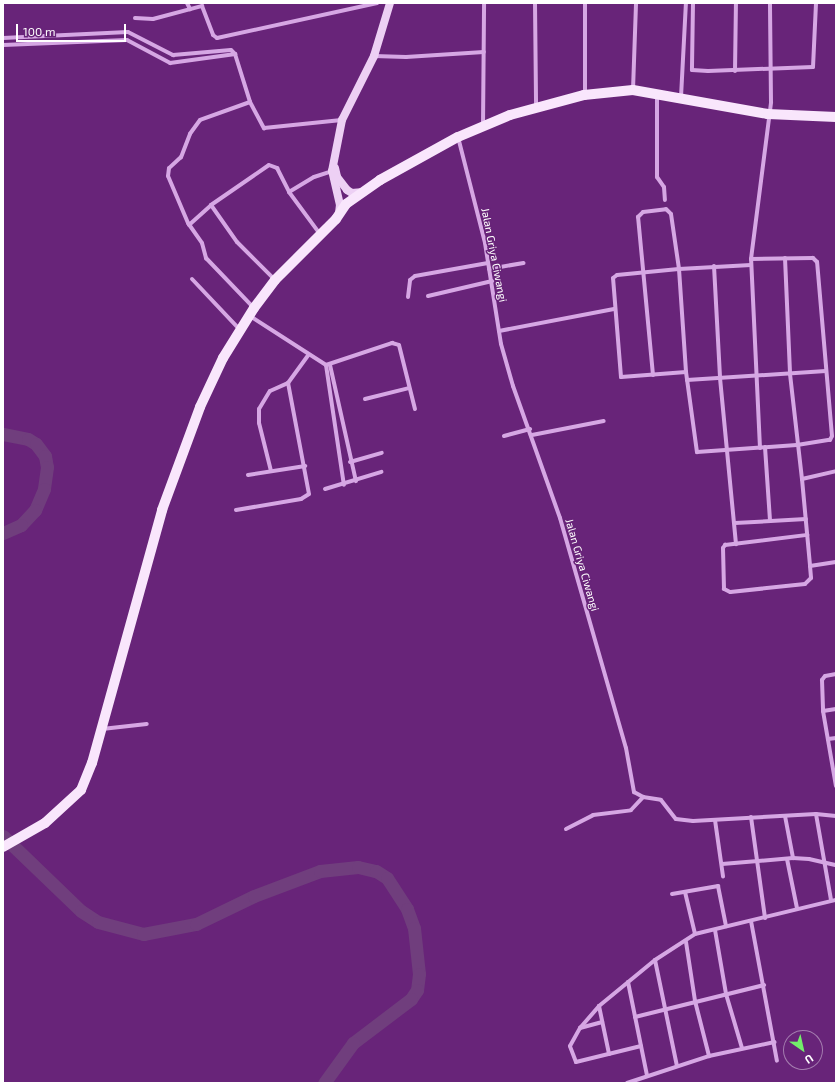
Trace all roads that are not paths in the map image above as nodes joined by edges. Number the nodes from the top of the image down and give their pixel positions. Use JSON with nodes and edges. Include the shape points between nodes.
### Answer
{"nodes":[{"id":1,"x":187,"y":3,"type":"edge"},
{"id":2,"x":377,"y":3,"type":"edge"},
{"id":3,"x":390,"y":3,"type":"edge"},
{"id":4,"x":484,"y":3,"type":"edge"},
{"id":5,"x":535,"y":3,"type":"edge"},
{"id":6,"x":585,"y":3,"type":"edge"},
{"id":7,"x":636,"y":3,"type":"edge"},
{"id":8,"x":686,"y":3,"type":"edge"},
{"id":9,"x":693,"y":3,"type":"edge"},
{"id":10,"x":736,"y":3,"type":"edge"},
{"id":11,"x":770,"y":3,"type":"edge"},
{"id":12,"x":816,"y":3,"type":"edge"},
{"id":13,"x":190,"y":9,"type":"junction"},
{"id":14,"x":135,"y":18,"type":"dead end"},
{"id":15,"x":3,"y":38,"type":"edge"},
{"id":16,"x":3,"y":45,"type":"edge"},
{"id":17,"x":484,"y":52,"type":"junction"},
{"id":18,"x":235,"y":54,"type":"junction"},
{"id":19,"x":173,"y":55,"type":"junction"},
{"id":20,"x":374,"y":56,"type":"junction"},
{"id":21,"x":170,"y":63,"type":"junction"},
{"id":22,"x":771,"y":69,"type":"junction"},
{"id":23,"x":735,"y":71,"type":"junction"},
{"id":24,"x":633,"y":90,"type":"junction"},
{"id":25,"x":657,"y":94,"type":"junction"},
{"id":26,"x":584,"y":95,"type":"junction"},
{"id":27,"x":682,"y":97,"type":"junction"},
{"id":28,"x":250,"y":102,"type":"junction"},
{"id":29,"x":536,"y":109,"type":"junction"},
{"id":30,"x":768,"y":114,"type":"junction"},
{"id":31,"x":836,"y":117,"type":"edge"},
{"id":32,"x":342,"y":120,"type":"junction"},
{"id":33,"x":483,"y":126,"type":"junction"},
{"id":34,"x":458,"y":137,"type":"junction"},
{"id":35,"x":334,"y":171,"type":"junction"},
{"id":36,"x":289,"y":192,"type":"junction"},
{"id":37,"x":364,"y":192,"type":"junction"},
{"id":38,"x":666,"y":200,"type":"dead end"},
{"id":39,"x":211,"y":206,"type":"junction"},
{"id":40,"x":336,"y":219,"type":"junction"},
{"id":41,"x":189,"y":225,"type":"junction"},
{"id":42,"x":320,"y":235,"type":"junction"},
{"id":43,"x":785,"y":258,"type":"junction"},
{"id":44,"x":750,"y":259,"type":"junction"},
{"id":45,"x":488,"y":263,"type":"junction"},
{"id":46,"x":523,"y":263,"type":"dead end"},
{"id":47,"x":751,"y":265,"type":"junction"},
{"id":48,"x":714,"y":266,"type":"junction"},
{"id":49,"x":489,"y":269,"type":"junction"},
{"id":50,"x":679,"y":269,"type":"junction"},
{"id":51,"x":645,"y":272,"type":"junction"},
{"id":52,"x":192,"y":279,"type":"dead end"},
{"id":53,"x":275,"y":280,"type":"junction"},
{"id":54,"x":492,"y":281,"type":"junction"},
{"id":55,"x":428,"y":296,"type":"dead end"},
{"id":56,"x":408,"y":297,"type":"dead end"},
{"id":57,"x":614,"y":309,"type":"junction"},
{"id":58,"x":252,"y":312,"type":"junction"},
{"id":59,"x":240,"y":330,"type":"junction"},
{"id":60,"x":499,"y":331,"type":"junction"},
{"id":61,"x":308,"y":355,"type":"junction"},
{"id":62,"x":328,"y":365,"type":"junction"},
{"id":63,"x":826,"y":371,"type":"junction"},
{"id":64,"x":686,"y":372,"type":"junction"},
{"id":65,"x":790,"y":374,"type":"junction"},
{"id":66,"x":653,"y":375,"type":"junction"},
{"id":67,"x":755,"y":376,"type":"junction"},
{"id":68,"x":720,"y":378,"type":"junction"},
{"id":69,"x":688,"y":380,"type":"junction"},
{"id":70,"x":288,"y":383,"type":"junction"},
{"id":71,"x":409,"y":388,"type":"junction"},
{"id":72,"x":365,"y":399,"type":"dead end"},
{"id":73,"x":415,"y":409,"type":"dead end"},
{"id":74,"x":604,"y":421,"type":"dead end"},
{"id":75,"x":530,"y":429,"type":"junction"},
{"id":76,"x":532,"y":435,"type":"junction"},
{"id":77,"x":504,"y":436,"type":"dead end"},
{"id":78,"x":797,"y":445,"type":"junction"},
{"id":79,"x":763,"y":447,"type":"junction"},
{"id":80,"x":728,"y":450,"type":"junction"},
{"id":81,"x":382,"y":453,"type":"dead end"},
{"id":82,"x":350,"y":462,"type":"junction"},
{"id":83,"x":304,"y":466,"type":"junction"},
{"id":84,"x":271,"y":471,"type":"junction"},
{"id":85,"x":836,"y":471,"type":"edge"},
{"id":86,"x":381,"y":472,"type":"dead end"},
{"id":87,"x":248,"y":475,"type":"dead end"},
{"id":88,"x":802,"y":479,"type":"junction"},
{"id":89,"x":356,"y":481,"type":"junction"},
{"id":90,"x":344,"y":485,"type":"junction"},
{"id":91,"x":325,"y":489,"type":"dead end"},
{"id":92,"x":236,"y":510,"type":"dead end"},
{"id":93,"x":806,"y":519,"type":"junction"},
{"id":94,"x":770,"y":521,"type":"junction"},
{"id":95,"x":735,"y":523,"type":"junction"},
{"id":96,"x":807,"y":535,"type":"junction"},
{"id":97,"x":736,"y":544,"type":"junction"},
{"id":98,"x":836,"y":562,"type":"edge"},
{"id":99,"x":810,"y":566,"type":"junction"},
{"id":100,"x":836,"y":674,"type":"edge"},
{"id":101,"x":836,"y":709,"type":"edge"},
{"id":102,"x":823,"y":710,"type":"junction"},
{"id":103,"x":147,"y":724,"type":"dead end"},
{"id":104,"x":101,"y":729,"type":"junction"},
{"id":105,"x":836,"y":738,"type":"edge"},
{"id":106,"x":828,"y":739,"type":"junction"},
{"id":107,"x":834,"y":768,"type":"edge"},
{"id":108,"x":836,"y":786,"type":"edge"},
{"id":109,"x":643,"y":797,"type":"junction"},
{"id":110,"x":816,"y":814,"type":"junction"},
{"id":111,"x":786,"y":816,"type":"junction"},
{"id":112,"x":836,"y":816,"type":"edge"},
{"id":113,"x":751,"y":817,"type":"junction"},
{"id":114,"x":715,"y":820,"type":"junction"},
{"id":115,"x":566,"y":829,"type":"dead end"},
{"id":116,"x":3,"y":847,"type":"edge"},
{"id":117,"x":793,"y":858,"type":"junction"},
{"id":118,"x":788,"y":859,"type":"junction"},
{"id":119,"x":756,"y":860,"type":"junction"},
{"id":120,"x":824,"y":862,"type":"junction"},
{"id":121,"x":722,"y":864,"type":"junction"},
{"id":122,"x":836,"y":865,"type":"edge"},
{"id":123,"x":723,"y":876,"type":"dead end"},
{"id":124,"x":685,"y":892,"type":"junction"},
{"id":125,"x":672,"y":894,"type":"dead end"},
{"id":126,"x":834,"y":900,"type":"edge"},
{"id":127,"x":797,"y":908,"type":"junction"},
{"id":128,"x":765,"y":918,"type":"junction"},
{"id":129,"x":751,"y":921,"type":"junction"},
{"id":130,"x":726,"y":926,"type":"junction"},
{"id":131,"x":715,"y":930,"type":"junction"},
{"id":132,"x":695,"y":934,"type":"junction"},
{"id":133,"x":686,"y":942,"type":"junction"},
{"id":134,"x":656,"y":960,"type":"junction"},
{"id":135,"x":628,"y":982,"type":"junction"},
{"id":136,"x":764,"y":985,"type":"junction"},
{"id":137,"x":726,"y":994,"type":"junction"},
{"id":138,"x":695,"y":1001,"type":"junction"},
{"id":139,"x":599,"y":1006,"type":"junction"},
{"id":140,"x":666,"y":1008,"type":"junction"},
{"id":141,"x":635,"y":1017,"type":"junction"},
{"id":142,"x":602,"y":1022,"type":"junction"},
{"id":143,"x":580,"y":1028,"type":"junction"},
{"id":144,"x":775,"y":1042,"type":"junction"},
{"id":145,"x":641,"y":1046,"type":"junction"},
{"id":146,"x":742,"y":1048,"type":"junction"},
{"id":147,"x":609,"y":1054,"type":"junction"},
{"id":148,"x":709,"y":1056,"type":"junction"},
{"id":149,"x":778,"y":1060,"type":"dead end"},
{"id":150,"x":677,"y":1066,"type":"junction"},
{"id":151,"x":647,"y":1075,"type":"junction"},
{"id":152,"x":627,"y":1083,"type":"edge"}],
"edges":[{"from":1,"to":13,"type":"street"},
{"from":2,"to":13,"type":"street","via":[[217,38],[213,35],[203,6]]},
{"from":3,"to":20,"type":"street"},
{"from":4,"to":17,"type":"street"},
{"from":5,"to":29,"type":"street"},
{"from":6,"to":26,"type":"street"},
{"from":7,"to":24,"type":"street"},
{"from":8,"to":27,"type":"street"},
{"from":9,"to":23,"type":"street","via":[[692,70]]},
{"from":10,"to":23,"type":"street"},
{"from":11,"to":22,"type":"street"},
{"from":12,"to":22,"type":"street","via":[[813,67]]},
{"from":13,"to":14,"type":"street","via":[[153,19]]},
{"from":15,"to":19,"type":"street","via":[[128,32]]},
{"from":16,"to":21,"type":"street","via":[[126,40]]},
{"from":17,"to":20,"type":"street","via":[[406,57]]},
{"from":17,"to":33,"type":"street"},
{"from":18,"to":19,"type":"street","via":[[224,49]]},
{"from":18,"to":21,"type":"street"},
{"from":18,"to":28,"type":"street"},
{"from":19,"to":21,"type":"street"},
{"from":20,"to":32,"type":"street"},
{"from":22,"to":23,"type":"street"},
{"from":22,"to":30,"type":"street"},
{"from":24,"to":25,"type":"main road"},
{"from":24,"to":26,"type":"main road"},
{"from":25,"to":27,"type":"main road"},
{"from":25,"to":38,"type":"street","via":[[657,177],[664,187]]},
{"from":26,"to":29,"type":"main road"},
{"from":27,"to":30,"type":"main road"},
{"from":28,"to":32,"type":"street","via":[[262,127],[267,129]]},
{"from":28,"to":41,"type":"street","via":[[200,120],[190,134],[181,157],[168,170],[168,176]]},
{"from":29,"to":33,"type":"main road","via":[[510,115]]},
{"from":30,"to":31,"type":"main road"},
{"from":30,"to":44,"type":"street"},
{"from":32,"to":35,"type":"street","via":[[333,159]]},
{"from":33,"to":34,"type":"main road"},
{"from":34,"to":37,"type":"main road","via":[[380,180]]},
{"from":34,"to":45,"type":"street","name":"Jalan Griya Ciwangi"},
{"from":35,"to":36,"type":"street","via":[[314,177]]},
{"from":35,"to":37,"type":"street","via":[[350,192]]},
{"from":35,"to":40,"type":"street","via":[[340,205]]},
{"from":36,"to":39,"type":"street","via":[[277,168],[269,165]]},
{"from":36,"to":42,"type":"street"},
{"from":37,"to":40,"type":"main road","via":[[346,204]]},
{"from":39,"to":41,"type":"street"},
{"from":39,"to":53,"type":"street","via":[[237,242]]},
{"from":40,"to":42,"type":"main road"},
{"from":41,"to":58,"type":"street","via":[[202,243],[206,258]]},
{"from":42,"to":53,"type":"main road"},
{"from":43,"to":44,"type":"street"},
{"from":43,"to":63,"type":"street","via":[[813,258],[817,262]]},
{"from":43,"to":65,"type":"street"},
{"from":44,"to":47,"type":"street"},
{"from":45,"to":49,"type":"street","name":"Jalan Griya Ciwangi"},
{"from":45,"to":56,"type":"street","via":[[415,276],[410,280]]},
{"from":46,"to":49,"type":"street"},
{"from":47,"to":48,"type":"street"},
{"from":47,"to":67,"type":"street"},
{"from":48,"to":50,"type":"street"},
{"from":48,"to":68,"type":"street"},
{"from":49,"to":54,"type":"street","name":"Jalan Griya Ciwangi"},
{"from":50,"to":51,"type":"street"},
{"from":50,"to":51,"type":"street","via":[[671,214],[666,210],[643,212],[638,217]]},
{"from":50,"to":64,"type":"street"},
{"from":51,"to":57,"type":"street","via":[[617,275],[612,278]]},
{"from":51,"to":66,"type":"street"},
{"from":52,"to":59,"type":"street"},
{"from":53,"to":58,"type":"main road"},
{"from":54,"to":55,"type":"street"},
{"from":54,"to":60,"type":"street","name":"Jalan Griya Ciwangi"},
{"from":57,"to":60,"type":"street"},
{"from":57,"to":66,"type":"street","via":[[620,376],[624,378]]},
{"from":58,"to":59,"type":"main road"},
{"from":58,"to":61,"type":"street"},
{"from":59,"to":104,"type":"main road","via":[[200,407],[173,477],[144,568]]},
{"from":60,"to":75,"type":"street","name":"Jalan Griya Ciwangi","via":[[513,386]]},
{"from":61,"to":62,"type":"street"},
{"from":61,"to":70,"type":"street"},
{"from":62,"to":71,"type":"street","via":[[395,343],[399,345]]},
{"from":62,"to":82,"type":"street"},
{"from":62,"to":90,"type":"street"},
{"from":63,"to":65,"type":"street"},
{"from":63,"to":78,"type":"street","via":[[832,436],[826,442]]},
{"from":64,"to":66,"type":"street"},
{"from":64,"to":69,"type":"street"},
{"from":65,"to":67,"type":"street"},
{"from":65,"to":78,"type":"street"},
{"from":67,"to":68,"type":"street"},
{"from":67,"to":79,"type":"street"},
{"from":68,"to":69,"type":"street"},
{"from":68,"to":80,"type":"street"},
{"from":69,"to":80,"type":"street","via":[[695,450],[700,453]]},
{"from":70,"to":83,"type":"street"},
{"from":70,"to":84,"type":"street","via":[[270,391],[259,409],[259,424]]},
{"from":71,"to":72,"type":"street"},
{"from":71,"to":73,"type":"street"},
{"from":74,"to":76,"type":"street"},
{"from":75,"to":76,"type":"street","name":"Jalan Griya Ciwangi"},
{"from":75,"to":77,"type":"street"},
{"from":76,"to":109,"type":"street","name":"Jalan Griya Ciwangi","via":[[560,518],[595,638],[626,748],[634,792]]},
{"from":78,"to":79,"type":"street"},
{"from":78,"to":88,"type":"street"},
{"from":79,"to":80,"type":"street"},
{"from":79,"to":94,"type":"street"},
{"from":80,"to":95,"type":"street"},
{"from":81,"to":82,"type":"street"},
{"from":82,"to":89,"type":"street"},
{"from":83,"to":84,"type":"street"},
{"from":83,"to":92,"type":"street","via":[[309,489],[306,498]]},
{"from":84,"to":87,"type":"street"},
{"from":85,"to":88,"type":"street"},
{"from":86,"to":89,"type":"street"},
{"from":88,"to":93,"type":"street"},
{"from":89,"to":90,"type":"street"},
{"from":90,"to":91,"type":"street"},
{"from":93,"to":94,"type":"street"},
{"from":93,"to":96,"type":"street"},
{"from":94,"to":95,"type":"street"},
{"from":95,"to":97,"type":"street"},
{"from":96,"to":97,"type":"street"},
{"from":96,"to":99,"type":"street"},
{"from":97,"to":99,"type":"street","via":[[725,545],[723,548],[724,589],[728,592],[805,584],[811,578]]},
{"from":98,"to":99,"type":"street"},
{"from":100,"to":102,"type":"street","via":[[828,674],[823,678]]},
{"from":101,"to":102,"type":"street"},
{"from":102,"to":106,"type":"street"},
{"from":103,"to":104,"type":"street"},
{"from":104,"to":116,"type":"main road","via":[[81,790],[45,823]]},
{"from":105,"to":106,"type":"street"},
{"from":106,"to":107,"type":"street"},
{"from":107,"to":108,"type":"street"},
{"from":109,"to":114,"type":"street","via":[[661,800],[676,819]]},
{"from":109,"to":115,"type":"street","via":[[631,810],[593,815]]},
{"from":110,"to":111,"type":"street"},
{"from":110,"to":112,"type":"street"},
{"from":110,"to":120,"type":"street"},
{"from":111,"to":113,"type":"street"},
{"from":111,"to":117,"type":"street"},
{"from":113,"to":114,"type":"street"},
{"from":113,"to":119,"type":"street"},
{"from":114,"to":121,"type":"street"},
{"from":117,"to":118,"type":"street"},
{"from":117,"to":120,"type":"street"},
{"from":118,"to":119,"type":"street"},
{"from":118,"to":127,"type":"street"},
{"from":119,"to":121,"type":"street"},
{"from":119,"to":128,"type":"street"},
{"from":120,"to":122,"type":"street"},
{"from":120,"to":126,"type":"street"},
{"from":121,"to":123,"type":"street"},
{"from":124,"to":125,"type":"street"},
{"from":124,"to":130,"type":"street","via":[[718,886]]},
{"from":124,"to":132,"type":"street"},
{"from":126,"to":127,"type":"street"},
{"from":127,"to":128,"type":"street"},
{"from":128,"to":129,"type":"street"},
{"from":129,"to":130,"type":"street"},
{"from":129,"to":136,"type":"street"},
{"from":130,"to":131,"type":"street"},
{"from":131,"to":132,"type":"street"},
{"from":131,"to":137,"type":"street"},
{"from":132,"to":133,"type":"street"},
{"from":133,"to":134,"type":"street"},
{"from":133,"to":138,"type":"street"},
{"from":134,"to":135,"type":"street"},
{"from":134,"to":140,"type":"street"},
{"from":135,"to":139,"type":"street"},
{"from":135,"to":141,"type":"street"},
{"from":136,"to":137,"type":"street"},
{"from":136,"to":144,"type":"street"},
{"from":137,"to":138,"type":"street"},
{"from":137,"to":146,"type":"street"},
{"from":138,"to":140,"type":"street"},
{"from":138,"to":148,"type":"street"},
{"from":139,"to":142,"type":"street"},
{"from":139,"to":143,"type":"street"},
{"from":140,"to":141,"type":"street"},
{"from":140,"to":150,"type":"street"},
{"from":141,"to":145,"type":"street"},
{"from":142,"to":143,"type":"street"},
{"from":142,"to":147,"type":"street"},
{"from":143,"to":147,"type":"street","via":[[570,1046],[576,1062]]},
{"from":144,"to":146,"type":"street"},
{"from":144,"to":149,"type":"street"},
{"from":145,"to":147,"type":"street"},
{"from":145,"to":151,"type":"street"},
{"from":146,"to":148,"type":"street"},
{"from":148,"to":150,"type":"street"},
{"from":150,"to":151,"type":"street"},
{"from":151,"to":152,"type":"street"}]}
